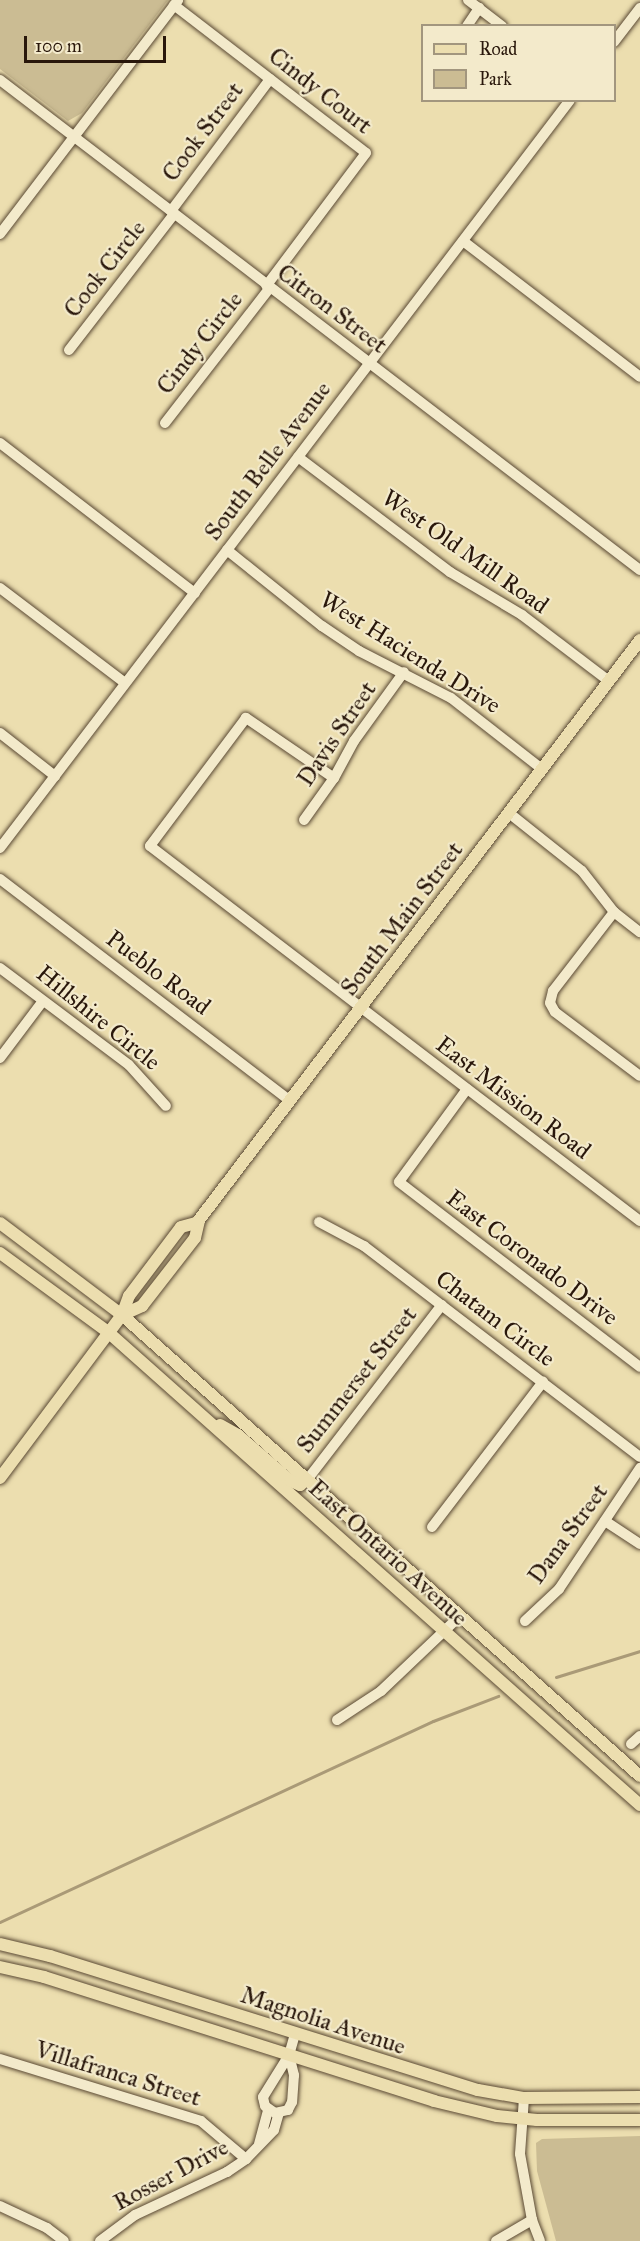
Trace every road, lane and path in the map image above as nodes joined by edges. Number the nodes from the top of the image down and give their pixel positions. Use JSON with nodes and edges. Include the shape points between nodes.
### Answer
{"nodes":[{"id":1,"x":468,"y":0,"type":"edge"},
{"id":2,"x":176,"y":3,"type":"edge"},
{"id":3,"x":640,"y":8,"type":"edge"},
{"id":4,"x":479,"y":9,"type":"junction"},
{"id":5,"x":468,"y":24,"type":"edge"},
{"id":6,"x":499,"y":24,"type":"edge"},
{"id":7,"x":616,"y":41,"type":"edge"},
{"id":8,"x":270,"y":79,"type":"junction"},
{"id":9,"x":0,"y":80,"type":"edge"},
{"id":10,"x":568,"y":102,"type":"edge"},
{"id":11,"x":74,"y":136,"type":"junction"},
{"id":12,"x":172,"y":213,"type":"junction"},
{"id":13,"x":0,"y":234,"type":"edge"},
{"id":14,"x":462,"y":241,"type":"junction"},
{"id":15,"x":268,"y":287,"type":"junction"},
{"id":16,"x":69,"y":350,"type":"dead end"},
{"id":17,"x":369,"y":364,"type":"junction"},
{"id":18,"x":640,"y":377,"type":"edge"},
{"id":19,"x":165,"y":423,"type":"dead end"},
{"id":20,"x":0,"y":443,"type":"edge"},
{"id":21,"x":298,"y":457,"type":"junction"},
{"id":22,"x":227,"y":550,"type":"junction"},
{"id":23,"x":640,"y":570,"type":"edge"},
{"id":24,"x":0,"y":588,"type":"edge"},
{"id":25,"x":195,"y":593,"type":"junction"},
{"id":26,"x":640,"y":640,"type":"edge"},
{"id":27,"x":404,"y":672,"type":"junction"},
{"id":28,"x":609,"y":681,"type":"junction"},
{"id":29,"x":125,"y":683,"type":"junction"},
{"id":30,"x":0,"y":733,"type":"edge"},
{"id":31,"x":542,"y":769,"type":"junction"},
{"id":32,"x":55,"y":776,"type":"junction"},
{"id":33,"x":334,"y":778,"type":"junction"},
{"id":34,"x":509,"y":813,"type":"junction"},
{"id":35,"x":304,"y":820,"type":"dead end"},
{"id":36,"x":0,"y":848,"type":"edge"},
{"id":37,"x":0,"y":879,"type":"edge"},
{"id":38,"x":614,"y":912,"type":"junction"},
{"id":39,"x":640,"y":932,"type":"edge"},
{"id":40,"x":0,"y":968,"type":"edge"},
{"id":41,"x":44,"y":1001,"type":"junction"},
{"id":42,"x":361,"y":1008,"type":"junction"},
{"id":43,"x":0,"y":1059,"type":"edge"},
{"id":44,"x":640,"y":1076,"type":"edge"},
{"id":45,"x":466,"y":1089,"type":"junction"},
{"id":46,"x":291,"y":1101,"type":"junction"},
{"id":47,"x":166,"y":1106,"type":"dead end"},
{"id":48,"x":640,"y":1221,"type":"edge"},
{"id":49,"x":319,"y":1222,"type":"dead end"},
{"id":50,"x":0,"y":1223,"type":"edge"},
{"id":51,"x":196,"y":1223,"type":"junction"},
{"id":52,"x":0,"y":1252,"type":"edge"},
{"id":53,"x":441,"y":1305,"type":"junction"},
{"id":54,"x":122,"y":1315,"type":"junction"},
{"id":55,"x":108,"y":1332,"type":"junction"},
{"id":56,"x":640,"y":1367,"type":"edge"},
{"id":57,"x":543,"y":1382,"type":"junction"},
{"id":58,"x":203,"y":1416,"type":"junction"},
{"id":59,"x":640,"y":1457,"type":"edge"},
{"id":60,"x":640,"y":1468,"type":"edge"},
{"id":61,"x":0,"y":1478,"type":"edge"},
{"id":62,"x":307,"y":1480,"type":"junction"},
{"id":63,"x":605,"y":1521,"type":"junction"},
{"id":64,"x":432,"y":1527,"type":"dead end"},
{"id":65,"x":640,"y":1544,"type":"edge"},
{"id":66,"x":460,"y":1616,"type":"junction"},
{"id":67,"x":525,"y":1620,"type":"dead end"},
{"id":68,"x":445,"y":1631,"type":"junction"},
{"id":69,"x":337,"y":1720,"type":"dead end"},
{"id":70,"x":640,"y":1736,"type":"edge"},
{"id":71,"x":631,"y":1744,"type":"dead end"},
{"id":72,"x":640,"y":1776,"type":"edge"},
{"id":73,"x":640,"y":1805,"type":"edge"},
{"id":74,"x":0,"y":1944,"type":"edge"},
{"id":75,"x":0,"y":1967,"type":"edge"},
{"id":76,"x":295,"y":2034,"type":"junction"},
{"id":77,"x":289,"y":2055,"type":"junction"},
{"id":78,"x":0,"y":2059,"type":"edge"},
{"id":79,"x":640,"y":2097,"type":"edge"},
{"id":80,"x":524,"y":2098,"type":"junction"},
{"id":81,"x":273,"y":2112,"type":"junction"},
{"id":82,"x":522,"y":2119,"type":"junction"},
{"id":83,"x":640,"y":2120,"type":"edge"},
{"id":84,"x":246,"y":2158,"type":"junction"},
{"id":85,"x":0,"y":2206,"type":"edge"},
{"id":86,"x":532,"y":2220,"type":"junction"},
{"id":87,"x":64,"y":2241,"type":"edge"},
{"id":88,"x":100,"y":2241,"type":"edge"},
{"id":89,"x":496,"y":2241,"type":"edge"},
{"id":90,"x":540,"y":2241,"type":"edge"}],
"edges":[{"from":1,"to":4,"type":"street"},
{"from":2,"to":8,"type":"street","name":"Cindy Court"},
{"from":2,"to":11,"type":"street"},
{"from":3,"to":7,"type":"street"},
{"from":4,"to":5,"type":"street"},
{"from":4,"to":6,"type":"street"},
{"from":8,"to":12,"type":"street","name":"Cook Street"},
{"from":8,"to":15,"type":"street","name":"Cindy Court","via":[[366,153]]},
{"from":9,"to":11,"type":"street","name":"Citron Street"},
{"from":10,"to":14,"type":"street","name":"South Belle Avenue"},
{"from":11,"to":12,"type":"street","name":"Citron Street"},
{"from":11,"to":13,"type":"street"},
{"from":12,"to":15,"type":"street","name":"Citron Street"},
{"from":12,"to":16,"type":"street","name":"Cook Circle"},
{"from":14,"to":17,"type":"street","name":"South Belle Avenue"},
{"from":14,"to":18,"type":"street"},
{"from":15,"to":17,"type":"street","name":"Citron Street"},
{"from":15,"to":19,"type":"street","name":"Cindy Circle"},
{"from":17,"to":21,"type":"street","name":"South Belle Avenue"},
{"from":17,"to":23,"type":"street","name":"Citron Street"},
{"from":20,"to":25,"type":"street"},
{"from":21,"to":22,"type":"street","name":"South Belle Avenue"},
{"from":21,"to":28,"type":"street","name":"West Old Mill Road","via":[[450,572],[522,615]]},
{"from":22,"to":25,"type":"street","name":"South Belle Avenue"},
{"from":22,"to":27,"type":"street","name":"West Hacienda Drive","via":[[359,651]]},
{"from":24,"to":29,"type":"street"},
{"from":25,"to":29,"type":"street","name":"South Belle Avenue"},
{"from":26,"to":28,"type":"main road","name":"South Main Street"},
{"from":27,"to":31,"type":"street","name":"West Hacienda Drive","via":[[451,698]]},
{"from":27,"to":33,"type":"street","name":"Davis Street","via":[[354,741]]},
{"from":28,"to":31,"type":"main road","name":"South Main Street"},
{"from":29,"to":32,"type":"street","name":"South Belle Avenue"},
{"from":30,"to":32,"type":"street"},
{"from":31,"to":34,"type":"main road","name":"South Main Street"},
{"from":32,"to":36,"type":"street","name":"South Belle Avenue"},
{"from":33,"to":35,"type":"street","name":"Davis Street"},
{"from":33,"to":42,"type":"street","name":"East Mission Road","via":[[246,718],[150,846]]},
{"from":34,"to":38,"type":"street","via":[[582,871]]},
{"from":34,"to":42,"type":"main road","name":"South Main Street"},
{"from":37,"to":46,"type":"street","name":"Pueblo Road"},
{"from":38,"to":39,"type":"street"},
{"from":38,"to":44,"type":"street","via":[[553,991],[550,1003],[555,1012]]},
{"from":40,"to":41,"type":"street","name":"Hillshire Circle"},
{"from":41,"to":43,"type":"street"},
{"from":41,"to":47,"type":"street","name":"Hillshire Circle","via":[[129,1065]]},
{"from":42,"to":45,"type":"street","name":"East Mission Road"},
{"from":42,"to":46,"type":"main road","name":"South Main Street"},
{"from":45,"to":48,"type":"street","name":"East Mission Road"},
{"from":45,"to":56,"type":"street","name":"East Coronado Drive","via":[[399,1182]]},
{"from":46,"to":51,"type":"main road","name":"South Main Street"},
{"from":49,"to":53,"type":"street","name":"Chatam Circle","via":[[364,1246]]},
{"from":50,"to":54,"type":"main road","name":"East Ontario Avenue"},
{"from":51,"to":54,"type":"main road","name":"South Main Street","via":[[181,1227],[129,1296]]},
{"from":51,"to":54,"type":"main road","name":"South Main Street","via":[[195,1238],[142,1306]]},
{"from":52,"to":55,"type":"main road","name":"East Ontario Avenue"},
{"from":53,"to":57,"type":"street","name":"Chatam Circle"},
{"from":53,"to":62,"type":"street","name":"Summerset Street"},
{"from":54,"to":55,"type":"main road","name":"South Main Street"},
{"from":54,"to":62,"type":"main road","name":"East Ontario Avenue"},
{"from":55,"to":58,"type":"main road","name":"East Ontario Avenue"},
{"from":55,"to":61,"type":"main road","name":"South Main Street"},
{"from":57,"to":59,"type":"street","name":"Chatam Circle"},
{"from":57,"to":64,"type":"street"},
{"from":58,"to":62,"type":"main road","via":[[238,1435],[291,1481],[300,1485]]},
{"from":58,"to":68,"type":"main road","name":"East Ontario Avenue"},
{"from":60,"to":63,"type":"street","name":"Dana Street"},
{"from":62,"to":66,"type":"main road","name":"East Ontario Avenue"},
{"from":63,"to":65,"type":"street"},
{"from":63,"to":67,"type":"street","name":"Dana Street","via":[[559,1589]]},
{"from":66,"to":68,"type":"street"},
{"from":66,"to":72,"type":"main road","name":"East Ontario Avenue"},
{"from":68,"to":69,"type":"street","via":[[381,1691]]},
{"from":68,"to":73,"type":"main road","name":"East Ontario Avenue"},
{"from":70,"to":71,"type":"street"},
{"from":74,"to":76,"type":"main road","name":"Magnolia Avenue","via":[[50,1956]]},
{"from":75,"to":77,"type":"main road","name":"Magnolia Avenue"},
{"from":76,"to":77,"type":"street","name":"Rosser Drive"},
{"from":76,"to":80,"type":"main road","name":"Magnolia Avenue","via":[[445,2081]]},
{"from":77,"to":81,"type":"street","name":"Rosser Drive","via":[[264,2092],[263,2102]]},
{"from":77,"to":81,"type":"street","name":"Rosser Drive","via":[[294,2074],[292,2102],[288,2110]]},
{"from":77,"to":82,"type":"main road","name":"Magnolia Avenue","via":[[434,2101]]},
{"from":78,"to":84,"type":"street","name":"Villafranca Street","via":[[201,2121]]},
{"from":79,"to":80,"type":"main road","name":"Magnolia Avenue"},
{"from":80,"to":82,"type":"street"},
{"from":81,"to":84,"type":"street","name":"Rosser Drive","via":[[259,2144]]},
{"from":82,"to":83,"type":"main road","name":"Magnolia Avenue","via":[[570,2123]]},
{"from":82,"to":86,"type":"street","via":[[520,2154]]},
{"from":84,"to":88,"type":"street","name":"Rosser Drive","via":[[227,2172],[135,2215]]},
{"from":85,"to":87,"type":"street","via":[[47,2228]]},
{"from":86,"to":89,"type":"street"},
{"from":86,"to":90,"type":"street"}]}
